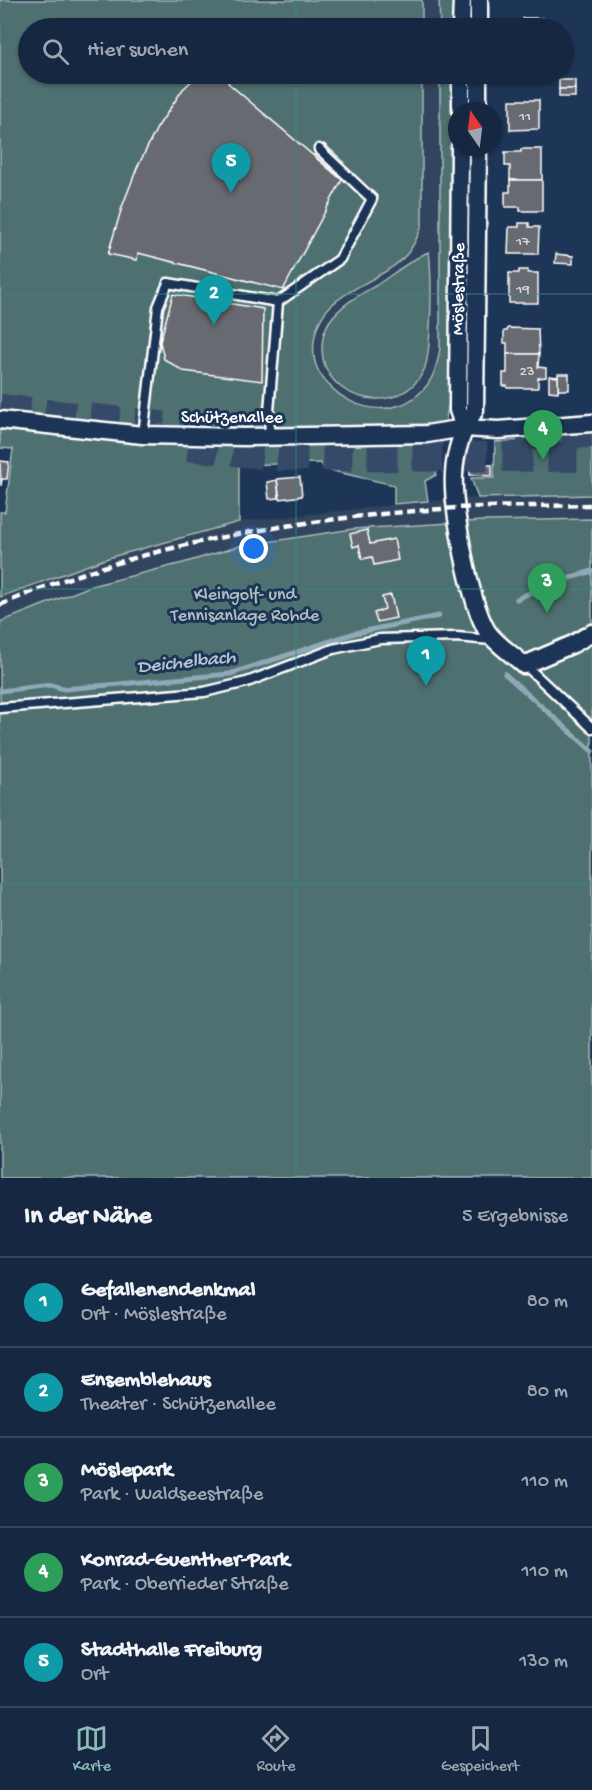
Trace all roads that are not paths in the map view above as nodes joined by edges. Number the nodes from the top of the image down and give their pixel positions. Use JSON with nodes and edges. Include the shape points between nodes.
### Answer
{"nodes":[{"id":1,"x":462,"y":0,"type":"edge"},
{"id":2,"x":479,"y":0,"type":"edge"},
{"id":3,"x":461,"y":18,"type":"edge"},
{"id":4,"x":479,"y":18,"type":"edge"},
{"id":5,"x":461,"y":84,"type":"edge"},
{"id":6,"x":478,"y":84,"type":"edge"},
{"id":7,"x":461,"y":102,"type":"edge"},
{"id":8,"x":478,"y":102,"type":"edge"},
{"id":9,"x":319,"y":148,"type":"dead end"},
{"id":10,"x":460,"y":156,"type":"edge"},
{"id":11,"x":478,"y":156,"type":"edge"},
{"id":12,"x":278,"y":302,"type":"junction"},
{"id":13,"x":0,"y":420,"type":"edge"},
{"id":14,"x":592,"y":423,"type":"edge"},
{"id":15,"x":464,"y":428,"type":"junction"},
{"id":16,"x":143,"y":435,"type":"junction"},
{"id":17,"x":270,"y":436,"type":"junction"},
{"id":18,"x":592,"y":633,"type":"edge"},
{"id":19,"x":495,"y":641,"type":"junction"},
{"id":20,"x":524,"y":665,"type":"junction"},
{"id":21,"x":0,"y":708,"type":"edge"},
{"id":22,"x":592,"y":728,"type":"edge"}],
"edges":[{"from":1,"to":3,"type":"street"},
{"from":2,"to":4,"type":"street"},
{"from":5,"to":7,"type":"street"},
{"from":6,"to":8,"type":"street"},
{"from":9,"to":12,"type":"lane","via":[[372,199],[340,259]]},
{"from":10,"to":15,"type":"street","name":"Möslestraße","via":[[458,410]]},
{"from":11,"to":15,"type":"street","name":"Möslestraße","via":[[475,410]]},
{"from":12,"to":16,"type":"lane","via":[[168,283],[158,307]]},
{"from":12,"to":17,"type":"lane"},
{"from":13,"to":16,"type":"street","name":"Schützenallee"},
{"from":14,"to":15,"type":"street","name":"Schützenallee","via":[[498,430]]},
{"from":15,"to":17,"type":"street","name":"Schützenallee","via":[[427,434]]},
{"from":15,"to":19,"type":"street","name":"Möslestraße","via":[[454,475],[461,537],[481,618]]},
{"from":16,"to":17,"type":"street","name":"Schützenallee"},
{"from":18,"to":20,"type":"street"},
{"from":19,"to":20,"type":"street"},
{"from":19,"to":21,"type":"lane","via":[[380,639],[333,649],[247,682],[204,692]]},
{"from":20,"to":22,"type":"lane"}]}
